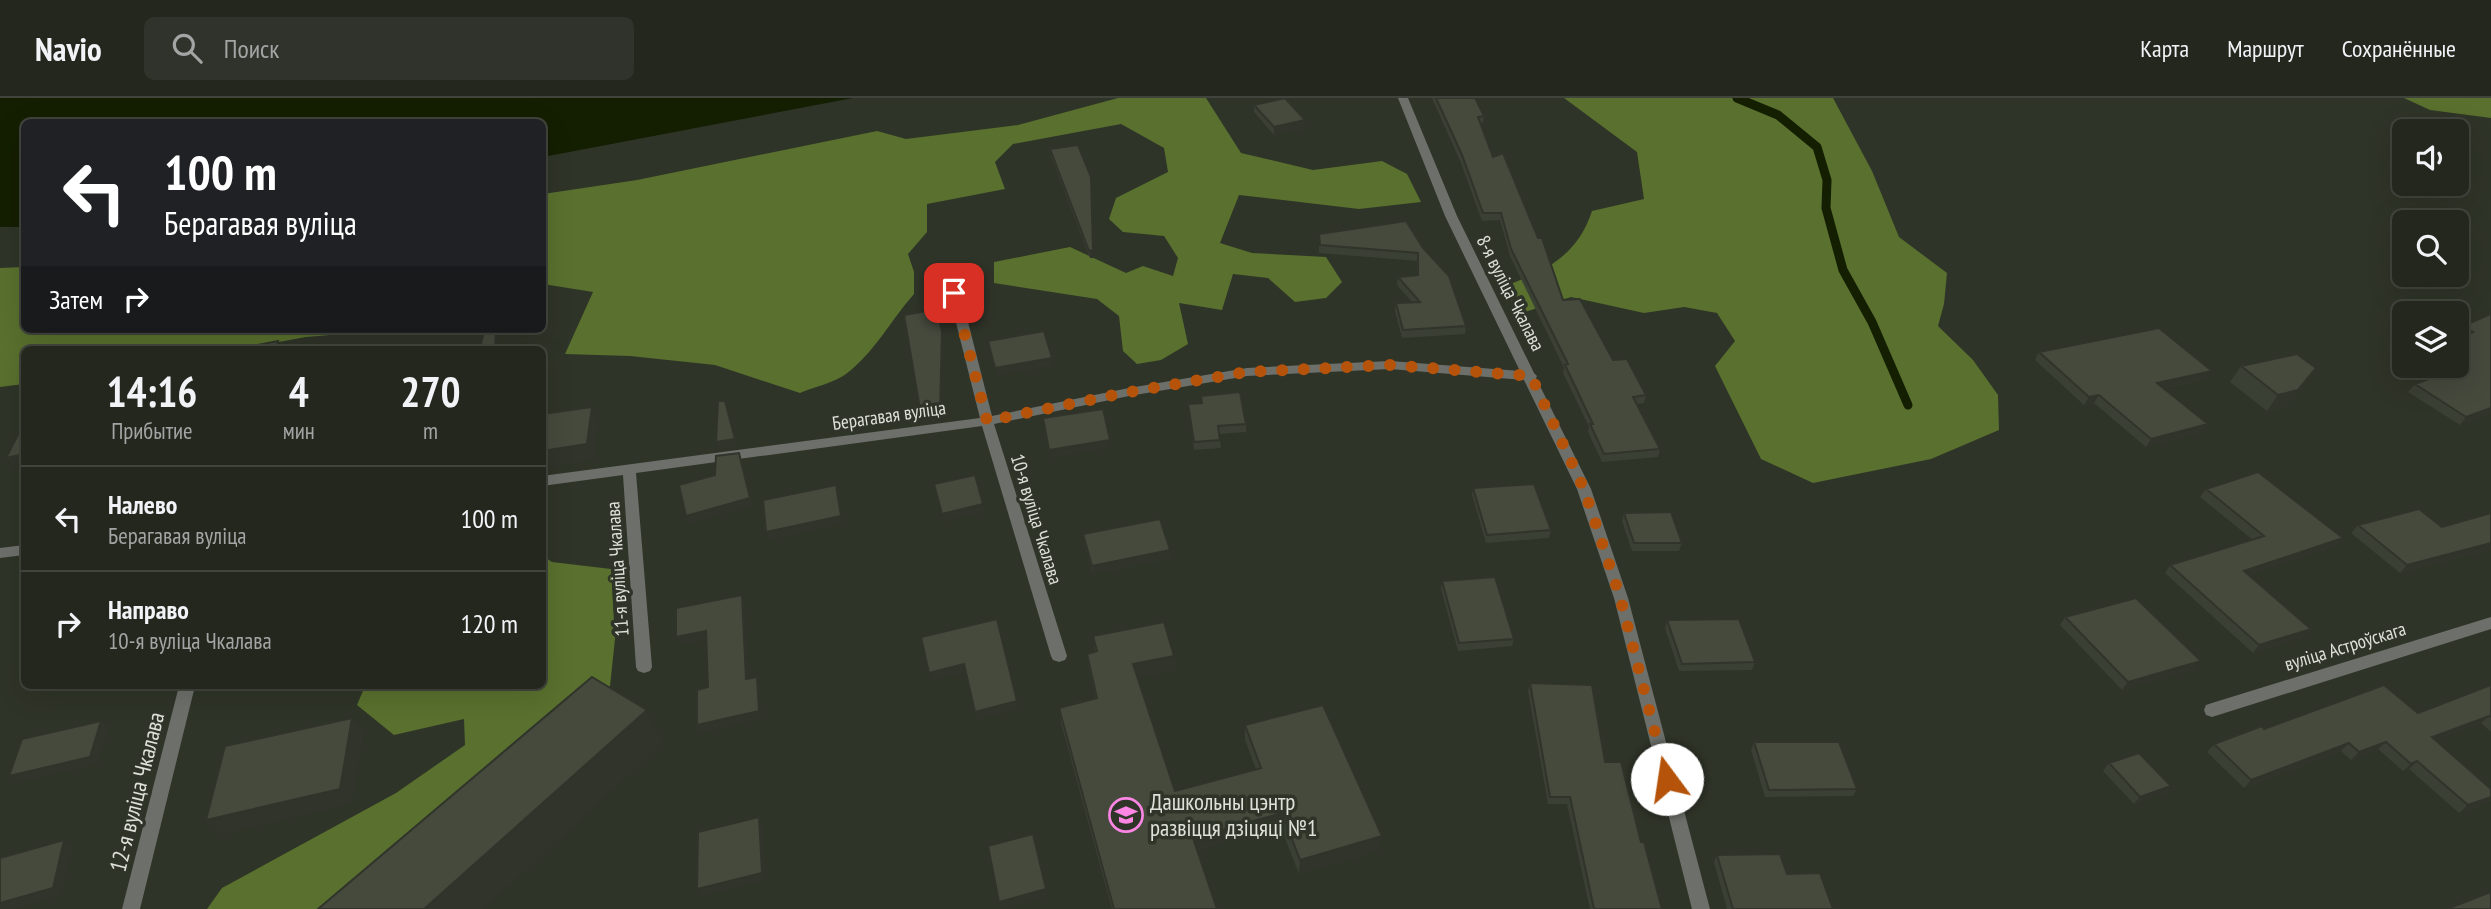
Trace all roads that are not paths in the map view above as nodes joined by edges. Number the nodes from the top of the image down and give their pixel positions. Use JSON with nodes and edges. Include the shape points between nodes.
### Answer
{"nodes":[{"id":1,"x":1403,"y":98,"type":"edge"},
{"id":2,"x":948,"y":271,"type":"dead end"},
{"id":3,"x":1531,"y":376,"type":"junction"},
{"id":4,"x":987,"y":421,"type":"junction"},
{"id":5,"x":629,"y":468,"type":"junction"},
{"id":6,"x":546,"y":480,"type":"edge"},
{"id":7,"x":21,"y":550,"type":"edge"},
{"id":8,"x":0,"y":553,"type":"edge"},
{"id":9,"x":2491,"y":623,"type":"edge"},
{"id":10,"x":1059,"y":656,"type":"dead end"},
{"id":11,"x":644,"y":667,"type":"dead end"},
{"id":12,"x":186,"y":689,"type":"edge"},
{"id":13,"x":2212,"y":710,"type":"dead end"},
{"id":14,"x":131,"y":909,"type":"edge"},
{"id":15,"x":1701,"y":909,"type":"edge"}],
"edges":[{"from":1,"to":3,"type":"street","name":"8-я вуліца Чкалава","via":[[1451,216]]},
{"from":2,"to":4,"type":"street","name":"10-я вуліца Чкалава"},
{"from":3,"to":4,"type":"street","name":"Берагавая вуліца","via":[[1390,365],[1247,372]]},
{"from":3,"to":15,"type":"street","name":"8-я вуліца Чкалава","via":[[1584,489],[1620,597]]},
{"from":4,"to":5,"type":"street","name":"Берагавая вуліца"},
{"from":4,"to":10,"type":"street","name":"10-я вуліца Чкалава"},
{"from":5,"to":6,"type":"street","name":"Берагавая вуліца"},
{"from":5,"to":11,"type":"street","name":"11-я вуліца Чкалава"},
{"from":7,"to":8,"type":"street"},
{"from":9,"to":13,"type":"street","name":"вуліца Астроўскага"},
{"from":12,"to":14,"type":"street","name":"12-я вуліца Чкалава"}]}
